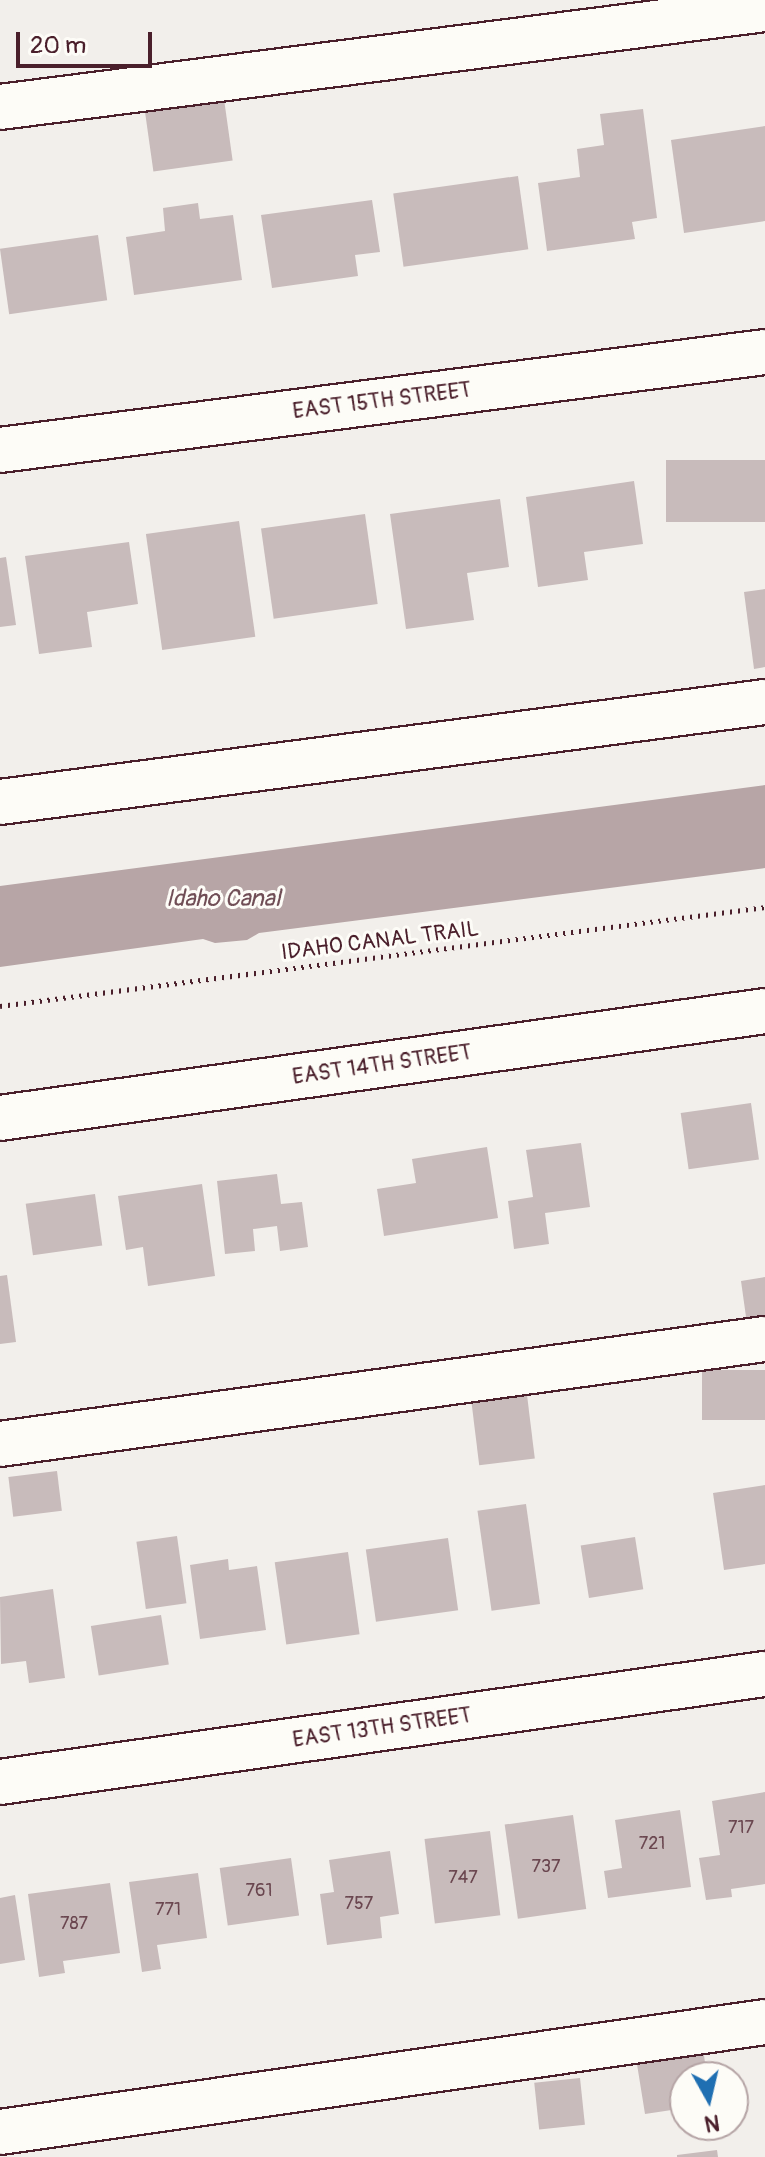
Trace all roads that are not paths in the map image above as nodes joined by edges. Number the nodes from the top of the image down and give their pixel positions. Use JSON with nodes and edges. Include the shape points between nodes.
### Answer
{"nodes":[{"id":1,"x":765,"y":9,"type":"edge"},
{"id":2,"x":0,"y":107,"type":"edge"},
{"id":3,"x":765,"y":352,"type":"edge"},
{"id":4,"x":0,"y":450,"type":"edge"},
{"id":5,"x":765,"y":702,"type":"edge"},
{"id":6,"x":0,"y":802,"type":"edge"},
{"id":7,"x":765,"y":1011,"type":"edge"},
{"id":8,"x":0,"y":1118,"type":"edge"},
{"id":9,"x":765,"y":1339,"type":"edge"},
{"id":10,"x":0,"y":1444,"type":"edge"},
{"id":11,"x":765,"y":1674,"type":"edge"},
{"id":12,"x":0,"y":1782,"type":"edge"},
{"id":13,"x":765,"y":2022,"type":"edge"},
{"id":14,"x":0,"y":2132,"type":"edge"}],
"edges":[{"from":1,"to":2,"type":"street"},
{"from":3,"to":4,"type":"street","name":"EAST 15TH STREET"},
{"from":5,"to":6,"type":"street"},
{"from":7,"to":8,"type":"street","name":"EAST 14TH STREET"},
{"from":9,"to":10,"type":"street"},
{"from":11,"to":12,"type":"street","name":"EAST 13TH STREET"},
{"from":13,"to":14,"type":"street"}]}
